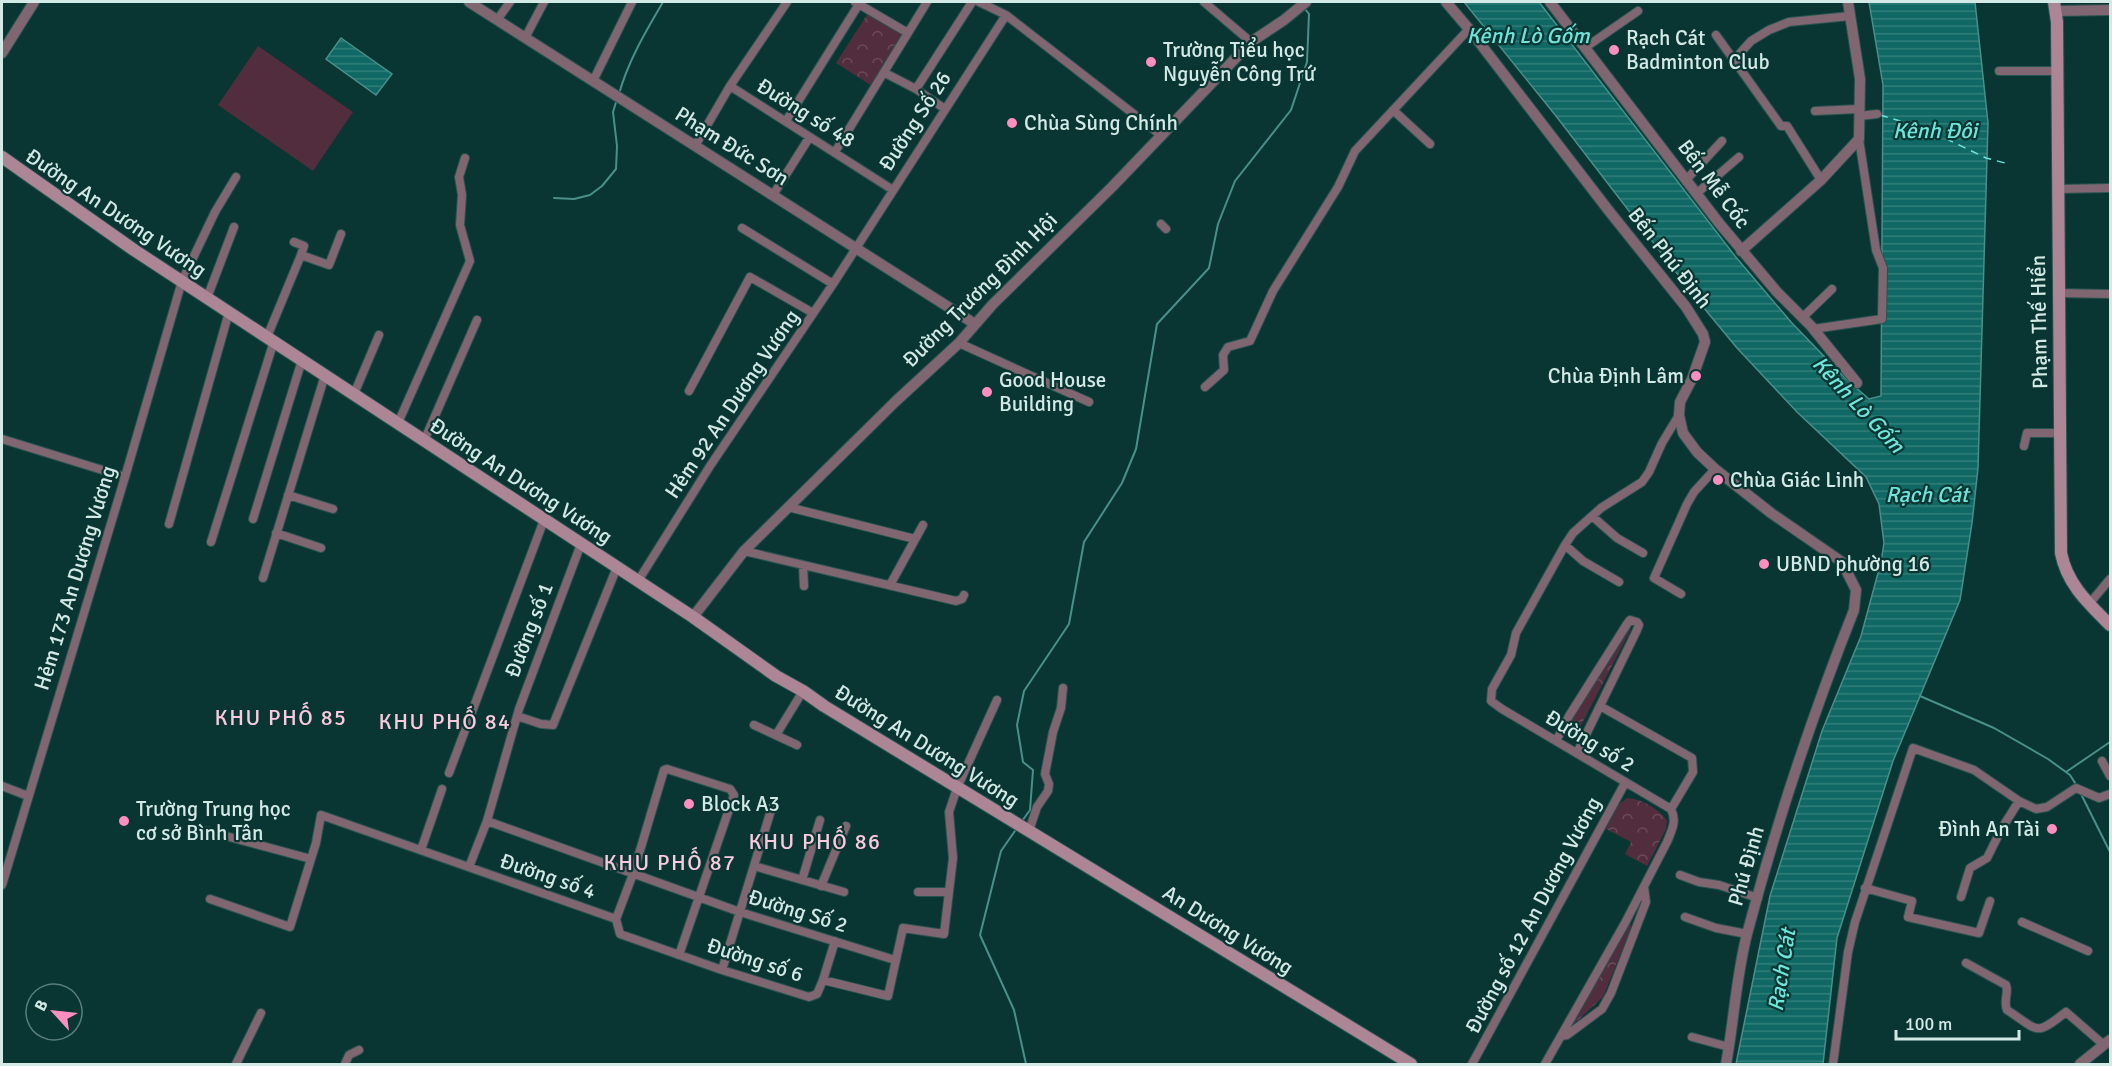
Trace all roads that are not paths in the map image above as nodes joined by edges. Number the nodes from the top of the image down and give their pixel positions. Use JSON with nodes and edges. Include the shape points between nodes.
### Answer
{"nodes":[{"id":1,"x":34,"y":2,"type":"edge"},
{"id":2,"x":469,"y":2,"type":"edge"},
{"id":3,"x":510,"y":2,"type":"edge"},
{"id":4,"x":544,"y":2,"type":"edge"},
{"id":5,"x":632,"y":2,"type":"edge"},
{"id":6,"x":787,"y":2,"type":"edge"},
{"id":7,"x":927,"y":2,"type":"edge"},
{"id":8,"x":972,"y":2,"type":"edge"},
{"id":9,"x":979,"y":2,"type":"edge"},
{"id":10,"x":1204,"y":2,"type":"edge"},
{"id":11,"x":1306,"y":2,"type":"edge"},
{"id":12,"x":1446,"y":2,"type":"edge"},
{"id":13,"x":1550,"y":2,"type":"edge"},
{"id":14,"x":1848,"y":2,"type":"edge"},
{"id":15,"x":857,"y":3,"type":"edge"},
{"id":16,"x":2055,"y":6,"type":"edge"},
{"id":17,"x":2110,"y":10,"type":"edge"},
{"id":18,"x":1638,"y":11,"type":"dead end"},
{"id":19,"x":1006,"y":15,"type":"junction"},
{"id":20,"x":1850,"y":16,"type":"junction"},
{"id":21,"x":497,"y":20,"type":"junction"},
{"id":22,"x":1469,"y":29,"type":"junction"},
{"id":23,"x":908,"y":33,"type":"junction"},
{"id":24,"x":1716,"y":35,"type":"dead end"},
{"id":25,"x":525,"y":38,"type":"junction"},
{"id":26,"x":1251,"y":42,"type":"junction"},
{"id":27,"x":1586,"y":47,"type":"junction"},
{"id":28,"x":2,"y":53,"type":"edge"},
{"id":29,"x":1734,"y":60,"type":"junction"},
{"id":30,"x":1999,"y":71,"type":"dead end"},
{"id":31,"x":2057,"y":72,"type":"junction"},
{"id":32,"x":885,"y":73,"type":"junction"},
{"id":33,"x":593,"y":81,"type":"junction"},
{"id":34,"x":730,"y":86,"type":"junction"},
{"id":35,"x":916,"y":89,"type":"junction"},
{"id":36,"x":945,"y":108,"type":"junction"},
{"id":37,"x":1393,"y":110,"type":"junction"},
{"id":38,"x":1815,"y":111,"type":"dead end"},
{"id":39,"x":1859,"y":112,"type":"junction"},
{"id":40,"x":1876,"y":114,"type":"dead end"},
{"id":41,"x":786,"y":121,"type":"junction"},
{"id":42,"x":1162,"y":136,"type":"junction"},
{"id":43,"x":810,"y":138,"type":"junction"},
{"id":44,"x":1859,"y":139,"type":"junction"},
{"id":45,"x":1722,"y":141,"type":"dead end"},
{"id":46,"x":1430,"y":144,"type":"dead end"},
{"id":47,"x":695,"y":146,"type":"junction"},
{"id":48,"x":835,"y":152,"type":"junction"},
{"id":49,"x":1739,"y":157,"type":"dead end"},
{"id":50,"x":2,"y":158,"type":"edge"},
{"id":51,"x":465,"y":158,"type":"dead end"},
{"id":52,"x":236,"y":177,"type":"dead end"},
{"id":53,"x":1686,"y":180,"type":"junction"},
{"id":54,"x":1821,"y":180,"type":"junction"},
{"id":55,"x":2110,"y":188,"type":"edge"},
{"id":56,"x":2056,"y":189,"type":"junction"},
{"id":57,"x":893,"y":190,"type":"junction"},
{"id":58,"x":1696,"y":194,"type":"junction"},
{"id":59,"x":773,"y":195,"type":"junction"},
{"id":60,"x":234,"y":227,"type":"dead end"},
{"id":61,"x":742,"y":228,"type":"dead end"},
{"id":62,"x":341,"y":234,"type":"dead end"},
{"id":63,"x":294,"y":242,"type":"dead end"},
{"id":64,"x":856,"y":248,"type":"junction"},
{"id":65,"x":1741,"y":251,"type":"junction"},
{"id":66,"x":301,"y":255,"type":"junction"},
{"id":67,"x":182,"y":281,"type":"junction"},
{"id":68,"x":833,"y":284,"type":"junction"},
{"id":69,"x":1832,"y":289,"type":"dead end"},
{"id":70,"x":2058,"y":293,"type":"junction"},
{"id":71,"x":2110,"y":294,"type":"edge"},
{"id":72,"x":207,"y":298,"type":"junction"},
{"id":73,"x":229,"y":312,"type":"junction"},
{"id":74,"x":813,"y":313,"type":"junction"},
{"id":75,"x":1803,"y":317,"type":"junction"},
{"id":76,"x":477,"y":320,"type":"dead end"},
{"id":77,"x":975,"y":324,"type":"junction"},
{"id":78,"x":1813,"y":329,"type":"junction"},
{"id":79,"x":378,"y":335,"type":"dead end"},
{"id":80,"x":271,"y":339,"type":"junction"},
{"id":81,"x":958,"y":343,"type":"junction"},
{"id":82,"x":302,"y":360,"type":"junction"},
{"id":83,"x":326,"y":375,"type":"junction"},
{"id":84,"x":1857,"y":383,"type":"dead end"},
{"id":85,"x":1205,"y":387,"type":"dead end"},
{"id":86,"x":689,"y":391,"type":"dead end"},
{"id":87,"x":354,"y":394,"type":"junction"},
{"id":88,"x":1089,"y":402,"type":"dead end"},
{"id":89,"x":1679,"y":415,"type":"junction"},
{"id":90,"x":398,"y":423,"type":"junction"},
{"id":91,"x":2060,"y":433,"type":"junction"},
{"id":92,"x":2,"y":439,"type":"edge"},
{"id":93,"x":424,"y":441,"type":"junction"},
{"id":94,"x":2024,"y":446,"type":"dead end"},
{"id":95,"x":1715,"y":469,"type":"junction"},
{"id":96,"x":125,"y":477,"type":"junction"},
{"id":97,"x":288,"y":495,"type":"junction"},
{"id":98,"x":788,"y":507,"type":"junction"},
{"id":99,"x":333,"y":509,"type":"dead end"},
{"id":100,"x":1592,"y":516,"type":"junction"},
{"id":101,"x":253,"y":519,"type":"dead end"},
{"id":102,"x":544,"y":520,"type":"junction"},
{"id":103,"x":169,"y":524,"type":"dead end"},
{"id":104,"x":923,"y":525,"type":"dead end"},
{"id":105,"x":276,"y":533,"type":"junction"},
{"id":106,"x":915,"y":539,"type":"junction"},
{"id":107,"x":211,"y":542,"type":"dead end"},
{"id":108,"x":581,"y":544,"type":"junction"},
{"id":109,"x":1565,"y":545,"type":"junction"},
{"id":110,"x":321,"y":548,"type":"dead end"},
{"id":111,"x":744,"y":551,"type":"junction"},
{"id":112,"x":1643,"y":553,"type":"dead end"},
{"id":113,"x":803,"y":566,"type":"junction"},
{"id":114,"x":617,"y":567,"type":"junction"},
{"id":115,"x":263,"y":578,"type":"dead end"},
{"id":116,"x":2110,"y":579,"type":"edge"},
{"id":117,"x":638,"y":581,"type":"junction"},
{"id":118,"x":1619,"y":582,"type":"dead end"},
{"id":119,"x":890,"y":585,"type":"junction"},
{"id":120,"x":804,"y":586,"type":"dead end"},
{"id":121,"x":1681,"y":594,"type":"dead end"},
{"id":122,"x":964,"y":595,"type":"dead end"},
{"id":123,"x":2089,"y":604,"type":"junction"},
{"id":124,"x":693,"y":617,"type":"junction"},
{"id":125,"x":2110,"y":625,"type":"edge"},
{"id":126,"x":1063,"y":688,"type":"dead end"},
{"id":127,"x":803,"y":691,"type":"junction"},
{"id":128,"x":997,"y":700,"type":"dead end"},
{"id":129,"x":1600,"y":706,"type":"junction"},
{"id":130,"x":517,"y":716,"type":"junction"},
{"id":131,"x":754,"y":725,"type":"dead end"},
{"id":132,"x":776,"y":735,"type":"junction"},
{"id":133,"x":1556,"y":741,"type":"junction"},
{"id":134,"x":797,"y":746,"type":"dead end"},
{"id":135,"x":1577,"y":753,"type":"junction"},
{"id":136,"x":2102,"y":761,"type":"dead end"},
{"id":137,"x":449,"y":773,"type":"dead end"},
{"id":138,"x":2110,"y":776,"type":"edge"},
{"id":139,"x":1624,"y":783,"type":"junction"},
{"id":140,"x":2,"y":786,"type":"edge"},
{"id":141,"x":957,"y":788,"type":"junction"},
{"id":142,"x":442,"y":789,"type":"dead end"},
{"id":143,"x":2110,"y":794,"type":"edge"},
{"id":144,"x":28,"y":796,"type":"junction"},
{"id":145,"x":2019,"y":801,"type":"junction"},
{"id":146,"x":771,"y":807,"type":"dead end"},
{"id":147,"x":1671,"y":809,"type":"junction"},
{"id":148,"x":820,"y":820,"type":"dead end"},
{"id":149,"x":487,"y":821,"type":"junction"},
{"id":150,"x":846,"y":826,"type":"dead end"},
{"id":151,"x":1027,"y":830,"type":"junction"},
{"id":152,"x":207,"y":831,"type":"dead end"},
{"id":153,"x":421,"y":850,"type":"junction"},
{"id":154,"x":310,"y":859,"type":"junction"},
{"id":155,"x":754,"y":866,"type":"junction"},
{"id":156,"x":469,"y":867,"type":"junction"},
{"id":157,"x":633,"y":874,"type":"junction"},
{"id":158,"x":1680,"y":875,"type":"dead end"},
{"id":159,"x":802,"y":880,"type":"junction"},
{"id":160,"x":2,"y":885,"type":"edge"},
{"id":161,"x":821,"y":886,"type":"junction"},
{"id":162,"x":1644,"y":886,"type":"junction"},
{"id":163,"x":1865,"y":888,"type":"junction"},
{"id":164,"x":844,"y":892,"type":"dead end"},
{"id":165,"x":918,"y":892,"type":"dead end"},
{"id":166,"x":948,"y":892,"type":"junction"},
{"id":167,"x":699,"y":897,"type":"junction"},
{"id":168,"x":1961,"y":897,"type":"dead end"},
{"id":169,"x":1758,"y":898,"type":"junction"},
{"id":170,"x":210,"y":899,"type":"dead end"},
{"id":171,"x":1990,"y":901,"type":"dead end"},
{"id":172,"x":740,"y":912,"type":"junction"},
{"id":173,"x":1685,"y":917,"type":"dead end"},
{"id":174,"x":616,"y":919,"type":"junction"},
{"id":175,"x":2022,"y":922,"type":"dead end"},
{"id":176,"x":1747,"y":934,"type":"junction"},
{"id":177,"x":835,"y":941,"type":"junction"},
{"id":178,"x":2088,"y":951,"type":"dead end"},
{"id":179,"x":679,"y":955,"type":"junction"},
{"id":180,"x":895,"y":960,"type":"junction"},
{"id":181,"x":1966,"y":963,"type":"dead end"},
{"id":182,"x":722,"y":970,"type":"junction"},
{"id":183,"x":823,"y":980,"type":"junction"},
{"id":184,"x":261,"y":1013,"type":"dead end"},
{"id":185,"x":1561,"y":1036,"type":"junction"},
{"id":186,"x":1692,"y":1037,"type":"dead end"},
{"id":187,"x":2108,"y":1042,"type":"edge"},
{"id":188,"x":1729,"y":1047,"type":"junction"},
{"id":189,"x":359,"y":1050,"type":"dead end"},
{"id":190,"x":238,"y":1064,"type":"edge"},
{"id":191,"x":345,"y":1065,"type":"edge"},
{"id":192,"x":1411,"y":1065,"type":"edge"},
{"id":193,"x":1472,"y":1065,"type":"edge"},
{"id":194,"x":1545,"y":1065,"type":"edge"},
{"id":195,"x":1726,"y":1065,"type":"edge"},
{"id":196,"x":1833,"y":1065,"type":"edge"},
{"id":197,"x":2080,"y":1065,"type":"edge"}],
"edges":[{"from":1,"to":28,"type":"street"},
{"from":2,"to":21,"type":"street","name":"Phạm Đức Sơn"},
{"from":3,"to":21,"type":"street"},
{"from":4,"to":25,"type":"street"},
{"from":5,"to":33,"type":"street"},
{"from":6,"to":34,"type":"street"},
{"from":7,"to":23,"type":"street"},
{"from":8,"to":35,"type":"street"},
{"from":9,"to":19,"type":"street"},
{"from":10,"to":26,"type":"street"},
{"from":11,"to":26,"type":"street","name":"Đường Trương Đình Hội"},
{"from":12,"to":22,"type":"street","name":"Bến Phú Định"},
{"from":13,"to":27,"type":"street","name":"Bến Mễ Cốc"},
{"from":14,"to":20,"type":"street"},
{"from":15,"to":23,"type":"street"},
{"from":15,"to":41,"type":"street"},
{"from":16,"to":17,"type":"street"},
{"from":16,"to":31,"type":"main road","name":"Phạm Thế Hiển"},
{"from":18,"to":27,"type":"street"},
{"from":19,"to":36,"type":"street","name":"Đường Số 26"},
{"from":19,"to":42,"type":"street"},
{"from":20,"to":29,"type":"street","via":[[1789,22],[1751,41]]},
{"from":20,"to":39,"type":"street","via":[[1860,80]]},
{"from":21,"to":25,"type":"street","name":"Phạm Đức Sơn"},
{"from":22,"to":37,"type":"street"},
{"from":22,"to":89,"type":"street","name":"Bến Phú Định","via":[[1703,334],[1705,342],[1680,402]]},
{"from":23,"to":32,"type":"street"},
{"from":24,"to":29,"type":"street"},
{"from":25,"to":33,"type":"street","name":"Phạm Đức Sơn"},
{"from":26,"to":42,"type":"street","name":"Đường Trương Đình Hội"},
{"from":27,"to":53,"type":"street","name":"Bến Mễ Cốc"},
{"from":29,"to":54,"type":"street","via":[[1781,126],[1787,126]]},
{"from":30,"to":31,"type":"street"},
{"from":31,"to":56,"type":"main road","name":"Phạm Thế Hiển"},
{"from":32,"to":35,"type":"street"},
{"from":32,"to":48,"type":"street"},
{"from":33,"to":47,"type":"street","name":"Phạm Đức Sơn"},
{"from":34,"to":41,"type":"street","name":"Đường số 48"},
{"from":34,"to":47,"type":"street"},
{"from":35,"to":36,"type":"street"},
{"from":36,"to":57,"type":"street","name":"Đường Số 26"},
{"from":37,"to":46,"type":"street"},
{"from":37,"to":85,"type":"street","via":[[1355,151],[1338,187],[1273,291],[1250,341],[1228,347],[1223,355],[1224,370]]},
{"from":38,"to":39,"type":"street"},
{"from":39,"to":40,"type":"street"},
{"from":39,"to":44,"type":"street"},
{"from":41,"to":43,"type":"street","name":"Đường số 48"},
{"from":42,"to":77,"type":"street","name":"Đường Trương Đình Hội"},
{"from":43,"to":48,"type":"street","name":"Đường số 48"},
{"from":43,"to":59,"type":"street","name":"Đường số 48"},
{"from":44,"to":54,"type":"street"},
{"from":44,"to":78,"type":"street","via":[[1876,250],[1883,268],[1882,320]]},
{"from":45,"to":53,"type":"street"},
{"from":47,"to":59,"type":"street","name":"Phạm Đức Sơn"},
{"from":48,"to":57,"type":"street","name":"Đường số 48"},
{"from":49,"to":58,"type":"street"},
{"from":50,"to":67,"type":"main road","name":"Đường An Dương Vương"},
{"from":51,"to":90,"type":"street","via":[[459,177],[460,225],[470,261]]},
{"from":52,"to":67,"type":"street","name":"Hẻm 173 An Dương Vương","via":[[214,212]]},
{"from":53,"to":58,"type":"street","name":"Bến Mễ Cốc"},
{"from":54,"to":65,"type":"street"},
{"from":55,"to":56,"type":"street"},
{"from":56,"to":70,"type":"main road","name":"Phạm Thế Hiển"},
{"from":57,"to":64,"type":"street","name":"Đường Số 26"},
{"from":58,"to":65,"type":"street","name":"Bến Mễ Cốc"},
{"from":59,"to":64,"type":"street","name":"Phạm Đức Sơn"},
{"from":60,"to":72,"type":"street"},
{"from":61,"to":68,"type":"street"},
{"from":62,"to":66,"type":"street","via":[[329,265]]},
{"from":63,"to":66,"type":"street","via":[[304,246]]},
{"from":64,"to":68,"type":"street","name":"Hẻm 92 An Dương Vương"},
{"from":64,"to":77,"type":"street","name":"Phạm Đức Sơn"},
{"from":65,"to":75,"type":"street","name":"Bến Mễ Cốc"},
{"from":66,"to":80,"type":"street"},
{"from":67,"to":72,"type":"main road","name":"Đường An Dương Vương"},
{"from":67,"to":96,"type":"street","name":"Hẻm 173 An Dương Vương"},
{"from":68,"to":74,"type":"street","name":"Hẻm 92 An Dương Vương"},
{"from":69,"to":75,"type":"street"},
{"from":70,"to":71,"type":"street"},
{"from":70,"to":91,"type":"main road","name":"Phạm Thế Hiển"},
{"from":72,"to":73,"type":"main road","name":"Đường An Dương Vương"},
{"from":73,"to":80,"type":"main road","name":"Đường An Dương Vương"},
{"from":73,"to":103,"type":"street"},
{"from":74,"to":86,"type":"street","via":[[750,277]]},
{"from":74,"to":117,"type":"street","name":"Hẻm 92 An Dương Vương"},
{"from":75,"to":78,"type":"street","name":"Bến Mễ Cốc"},
{"from":76,"to":93,"type":"street"},
{"from":77,"to":81,"type":"street","name":"Đường Trương Đình Hội"},
{"from":78,"to":84,"type":"street","name":"Bến Mễ Cốc"},
{"from":79,"to":87,"type":"street"},
{"from":80,"to":82,"type":"main road","name":"Đường An Dương Vương"},
{"from":80,"to":107,"type":"street"},
{"from":81,"to":88,"type":"street"},
{"from":81,"to":98,"type":"street","name":"Đường Trương Đình Hội"},
{"from":82,"to":83,"type":"main road","name":"Đường An Dương Vương"},
{"from":82,"to":101,"type":"street"},
{"from":83,"to":87,"type":"main road","name":"Đường An Dương Vương"},
{"from":83,"to":97,"type":"street"},
{"from":87,"to":90,"type":"main road","name":"Đường An Dương Vương"},
{"from":89,"to":95,"type":"street","via":[[1683,433]]},
{"from":89,"to":100,"type":"street","via":[[1642,482]]},
{"from":90,"to":93,"type":"main road","name":"Đường An Dương Vương"},
{"from":91,"to":94,"type":"street","via":[[2027,433]]},
{"from":91,"to":123,"type":"main road","name":"Phạm Thế Hiển","via":[[2061,553],[2067,576]]},
{"from":92,"to":96,"type":"street"},
{"from":93,"to":102,"type":"main road","name":"Đường An Dương Vương"},
{"from":95,"to":121,"type":"street","via":[[1687,504],[1654,578]]},
{"from":95,"to":169,"type":"street","name":"Phú Định","via":[[1842,562],[1856,590],[1854,610],[1807,732]]},
{"from":96,"to":144,"type":"street","name":"Hẻm 173 An Dương Vương"},
{"from":97,"to":99,"type":"street"},
{"from":97,"to":105,"type":"street"},
{"from":98,"to":106,"type":"street"},
{"from":98,"to":111,"type":"street","name":"Đường Trương Đình Hội"},
{"from":100,"to":109,"type":"street"},
{"from":100,"to":112,"type":"street","via":[[1617,538]]},
{"from":102,"to":108,"type":"main road","name":"Đường An Dương Vương"},
{"from":102,"to":137,"type":"street"},
{"from":104,"to":106,"type":"street"},
{"from":105,"to":110,"type":"street"},
{"from":105,"to":115,"type":"street"},
{"from":106,"to":119,"type":"street"},
{"from":108,"to":114,"type":"main road","name":"Đường An Dương Vương"},
{"from":108,"to":130,"type":"street","name":"Đường số 1"},
{"from":109,"to":118,"type":"street","via":[[1583,561]]},
{"from":109,"to":133,"type":"street","name":"Đường số 2","via":[[1516,633],[1511,655],[1492,689],[1491,701]]},
{"from":111,"to":113,"type":"street"},
{"from":111,"to":124,"type":"street","name":"Đường Trương Đình Hội"},
{"from":113,"to":119,"type":"street"},
{"from":113,"to":120,"type":"street"},
{"from":114,"to":117,"type":"main road","name":"Đường An Dương Vương"},
{"from":114,"to":130,"type":"street","via":[[553,725]]},
{"from":116,"to":123,"type":"street"},
{"from":117,"to":124,"type":"main road","name":"Đường An Dương Vương"},
{"from":119,"to":122,"type":"street","via":[[956,601]]},
{"from":123,"to":125,"type":"main road","name":"Phạm Thế Hiển"},
{"from":124,"to":127,"type":"main road","name":"Đường An Dương Vương"},
{"from":126,"to":151,"type":"street","via":[[1045,774],[1048,791]]},
{"from":127,"to":132,"type":"street"},
{"from":127,"to":141,"type":"main road","name":"Đường An Dương Vương"},
{"from":128,"to":141,"type":"street"},
{"from":129,"to":133,"type":"street","via":[[1639,625],[1633,620]]},
{"from":129,"to":135,"type":"street"},
{"from":129,"to":147,"type":"street","name":"Đường số 2","via":[[1692,758],[1692,772]]},
{"from":130,"to":149,"type":"street","name":"Đường số 1"},
{"from":131,"to":132,"type":"street"},
{"from":132,"to":134,"type":"street"},
{"from":133,"to":135,"type":"street","name":"Đường số 2"},
{"from":135,"to":139,"type":"street","name":"Đường số 2"},
{"from":136,"to":138,"type":"street"},
{"from":139,"to":147,"type":"street","name":"Đường số 2"},
{"from":139,"to":193,"type":"street","name":"Đường số 12 An Dương Vương"},
{"from":140,"to":144,"type":"street"},
{"from":141,"to":151,"type":"main road","name":"Đường An Dương Vương"},
{"from":141,"to":166,"type":"street","via":[[949,812],[953,858]]},
{"from":142,"to":153,"type":"street"},
{"from":143,"to":145,"type":"street","via":[[2099,798],[2076,788],[2042,809]]},
{"from":144,"to":160,"type":"street","name":"Hẻm 173 An Dương Vương"},
{"from":145,"to":163,"type":"street","via":[[1981,773],[1913,748]]},
{"from":145,"to":168,"type":"street","via":[[1987,858],[1970,868]]},
{"from":146,"to":155,"type":"street"},
{"from":147,"to":162,"type":"street","name":"Đường số 2","via":[[1673,829]]},
{"from":148,"to":159,"type":"street"},
{"from":149,"to":156,"type":"street","name":"Đường số 1"},
{"from":149,"to":157,"type":"street","name":"Đường Số 2"},
{"from":150,"to":161,"type":"street"},
{"from":151,"to":192,"type":"main road","name":"An Dương Vương"},
{"from":152,"to":154,"type":"street"},
{"from":153,"to":154,"type":"street","name":"Đường số 4","via":[[321,815]]},
{"from":153,"to":156,"type":"street","name":"Đường số 4"},
{"from":154,"to":170,"type":"street","via":[[290,927]]},
{"from":155,"to":159,"type":"street"},
{"from":155,"to":172,"type":"street"},
{"from":156,"to":174,"type":"street","name":"Đường số 4"},
{"from":157,"to":167,"type":"street","name":"Đường Số 2"},
{"from":157,"to":167,"type":"street","via":[[664,770],[730,789],[734,795]]},
{"from":157,"to":174,"type":"street"},
{"from":158,"to":169,"type":"street"},
{"from":159,"to":161,"type":"street"},
{"from":161,"to":164,"type":"street"},
{"from":162,"to":185,"type":"street","name":"Đường số 2"},
{"from":162,"to":185,"type":"street","name":"Đường số 2","via":[[1646,902],[1602,1010]]},
{"from":163,"to":171,"type":"street","via":[[1912,901],[1908,917],[1978,933]]},
{"from":163,"to":196,"type":"street","via":[[1848,952]]},
{"from":165,"to":166,"type":"street"},
{"from":166,"to":180,"type":"street","via":[[944,934],[903,928]]},
{"from":167,"to":172,"type":"street","name":"Đường Số 2"},
{"from":167,"to":179,"type":"street"},
{"from":169,"to":176,"type":"street","name":"Phú Định"},
{"from":172,"to":177,"type":"street","name":"Đường Số 2"},
{"from":172,"to":182,"type":"street"},
{"from":173,"to":176,"type":"street"},
{"from":174,"to":179,"type":"street","name":"Đường số 6","via":[[620,934]]},
{"from":175,"to":178,"type":"street"},
{"from":176,"to":188,"type":"street","name":"Phú Định"},
{"from":177,"to":180,"type":"street","name":"Đường Số 2"},
{"from":177,"to":183,"type":"street"},
{"from":179,"to":182,"type":"street","name":"Đường số 6"},
{"from":180,"to":183,"type":"street","name":"Đường số 6","via":[[888,996]]},
{"from":181,"to":187,"type":"street","via":[[2003,982],[2008,991],[2007,1010],[2037,1029],[2043,1029],[2066,1011]]},
{"from":182,"to":183,"type":"street","name":"Đường số 6","via":[[808,996],[817,994]]},
{"from":184,"to":190,"type":"street"},
{"from":185,"to":194,"type":"street","name":"Đường số 2"},
{"from":186,"to":188,"type":"street"},
{"from":187,"to":197,"type":"street"},
{"from":188,"to":195,"type":"street","name":"Phú Định"},
{"from":189,"to":191,"type":"street","via":[[349,1055]]}]}
